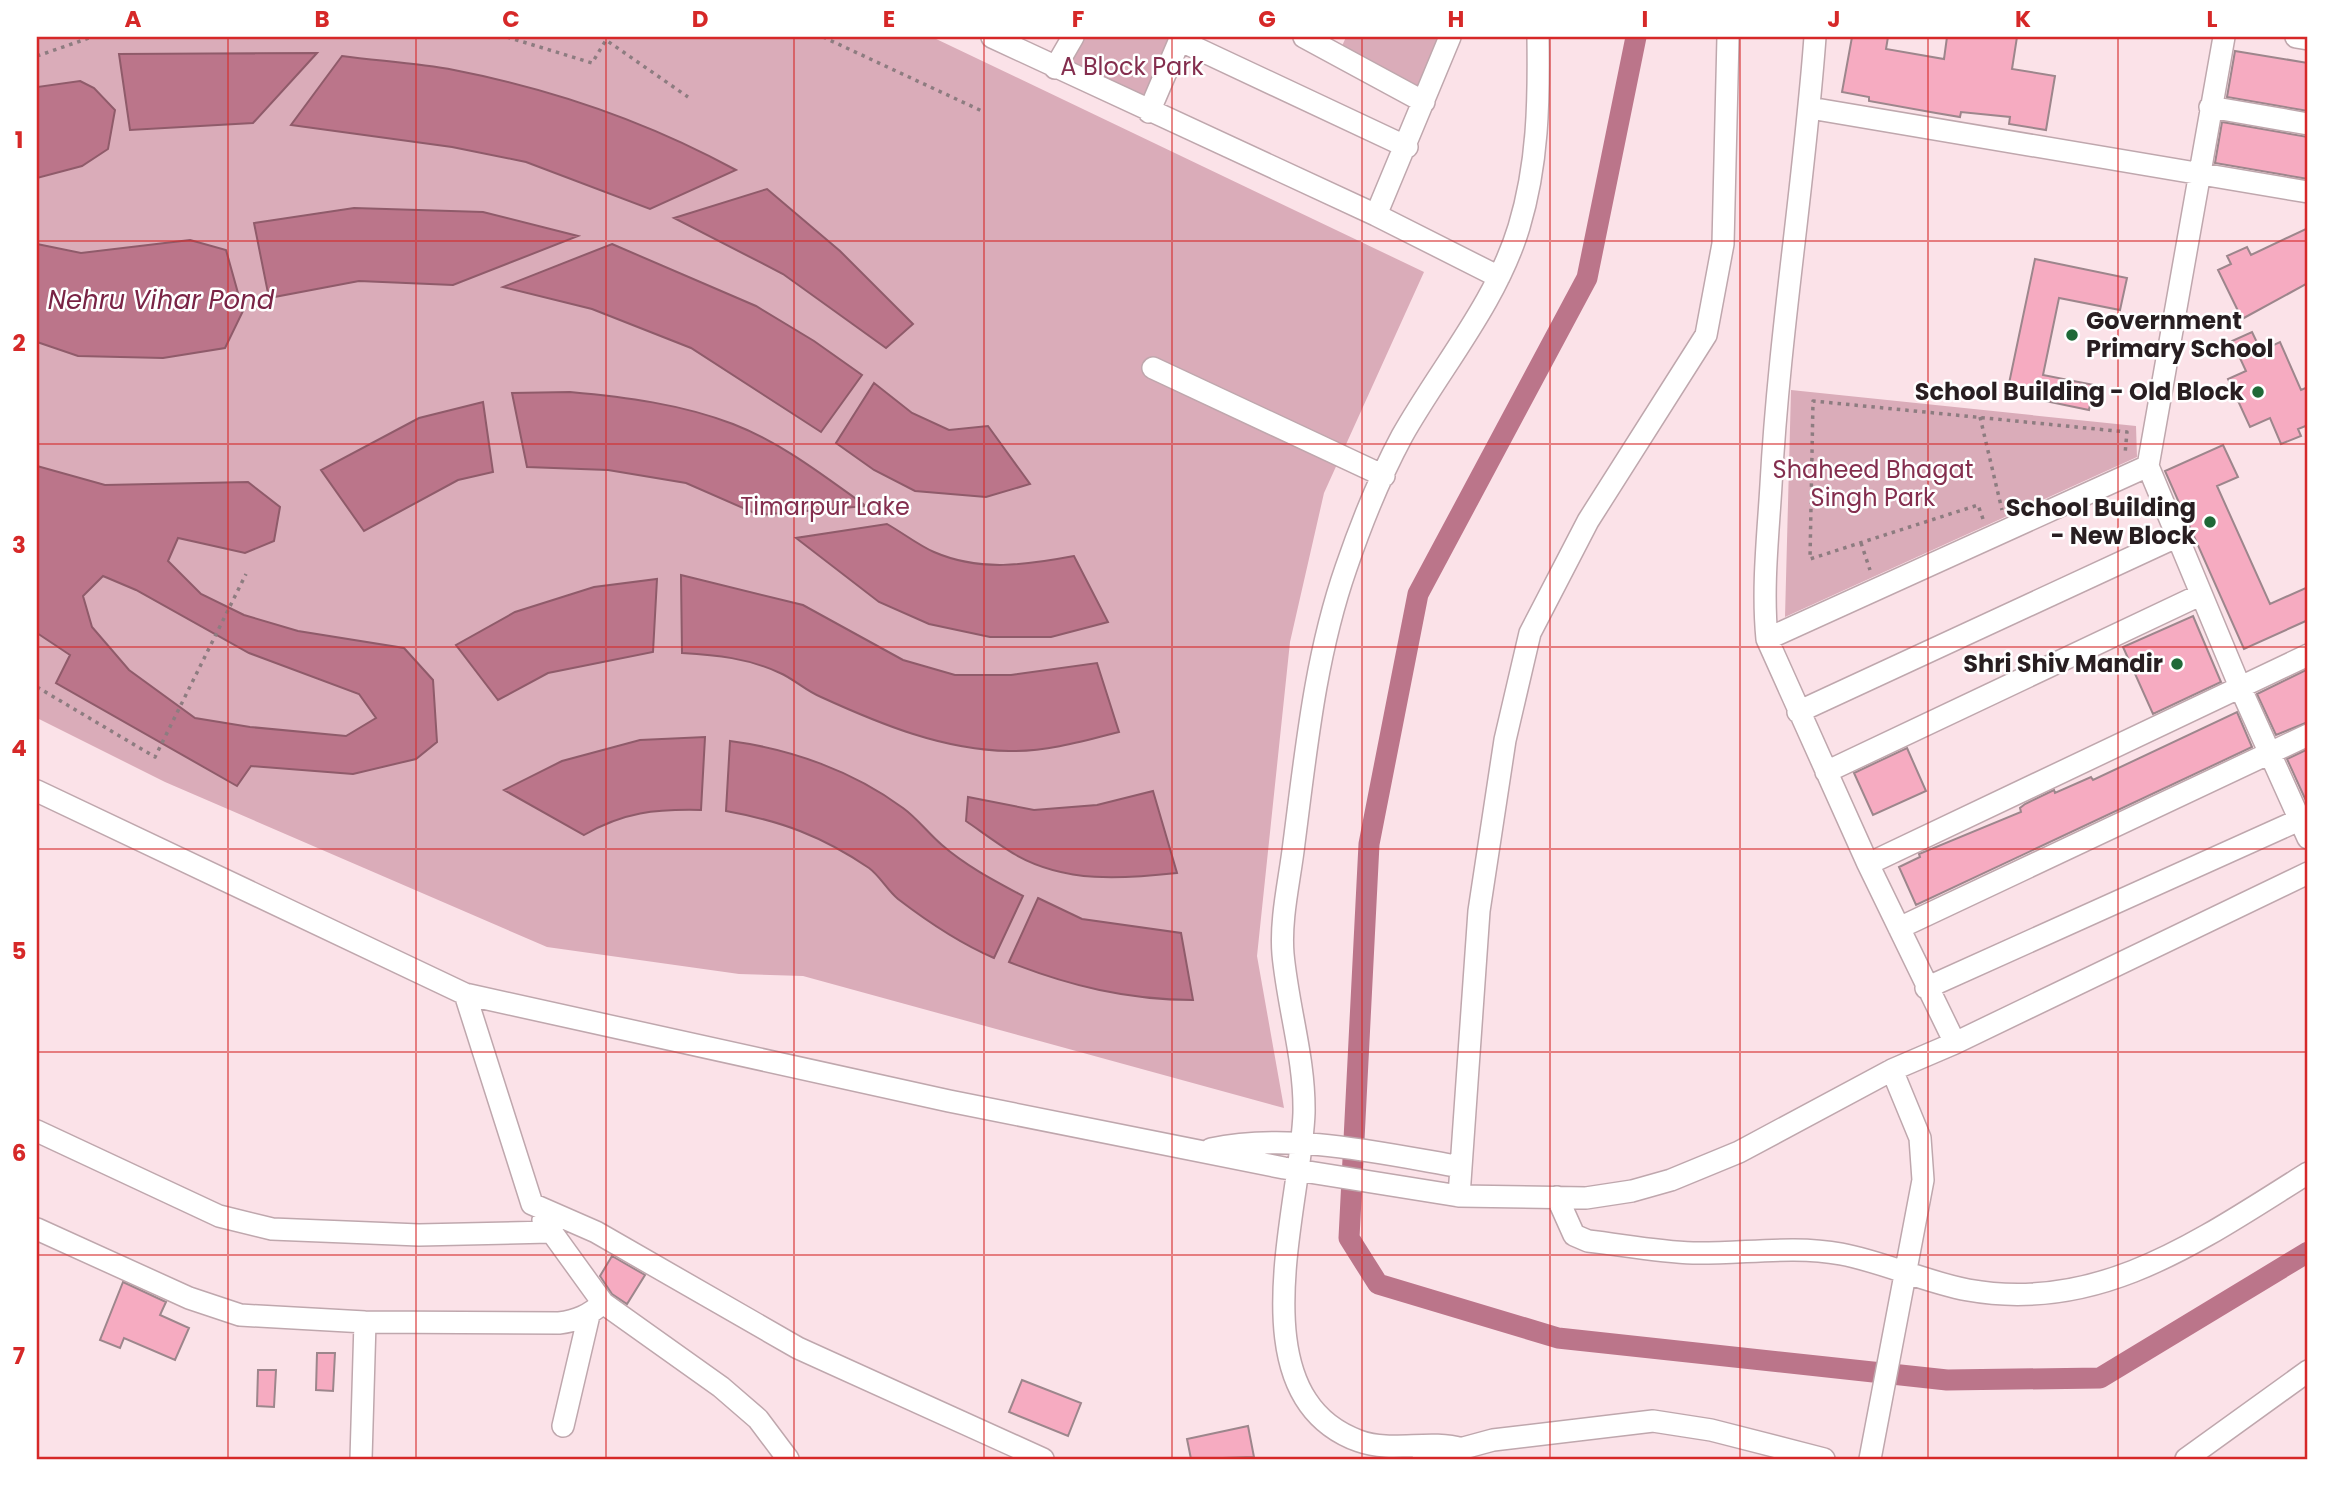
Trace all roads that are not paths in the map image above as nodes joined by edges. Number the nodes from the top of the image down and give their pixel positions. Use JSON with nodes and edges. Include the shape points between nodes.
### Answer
{"nodes":[{"id":1,"x":992,"y":37,"type":"edge"},
{"id":2,"x":1073,"y":37,"type":"edge"},
{"id":3,"x":1304,"y":37,"type":"edge"},
{"id":4,"x":1450,"y":37,"type":"edge"},
{"id":5,"x":1538,"y":37,"type":"edge"},
{"id":6,"x":1728,"y":37,"type":"edge"},
{"id":7,"x":1815,"y":37,"type":"edge"},
{"id":8,"x":2224,"y":37,"type":"edge"},
{"id":9,"x":2296,"y":37,"type":"edge"},
{"id":10,"x":1180,"y":38,"type":"edge"},
{"id":11,"x":2308,"y":39,"type":"edge"},
{"id":12,"x":1337,"y":45,"type":"edge"},
{"id":13,"x":1055,"y":68,"type":"junction"},
{"id":14,"x":1424,"y":102,"type":"junction"},
{"id":15,"x":2210,"y":107,"type":"junction"},
{"id":16,"x":1810,"y":108,"type":"junction"},
{"id":17,"x":1149,"y":112,"type":"junction"},
{"id":18,"x":2308,"y":124,"type":"edge"},
{"id":19,"x":1406,"y":147,"type":"junction"},
{"id":20,"x":2200,"y":175,"type":"junction"},
{"id":21,"x":2308,"y":192,"type":"edge"},
{"id":22,"x":1376,"y":215,"type":"junction"},
{"id":23,"x":1499,"y":277,"type":"junction"},
{"id":24,"x":1153,"y":368,"type":"dead end"},
{"id":25,"x":2148,"y":466,"type":"junction"},
{"id":26,"x":1384,"y":476,"type":"junction"},
{"id":27,"x":2176,"y":537,"type":"junction"},
{"id":28,"x":2200,"y":595,"type":"junction"},
{"id":29,"x":1766,"y":639,"type":"junction"},
{"id":30,"x":2308,"y":656,"type":"edge"},
{"id":31,"x":2240,"y":687,"type":"junction"},
{"id":32,"x":1798,"y":712,"type":"junction"},
{"id":33,"x":2308,"y":735,"type":"edge"},
{"id":34,"x":2270,"y":753,"type":"junction"},
{"id":35,"x":1826,"y":772,"type":"junction"},
{"id":36,"x":37,"y":791,"type":"edge"},
{"id":37,"x":2306,"y":825,"type":"edge"},
{"id":38,"x":1868,"y":863,"type":"junction"},
{"id":39,"x":2308,"y":873,"type":"edge"},
{"id":40,"x":1899,"y":928,"type":"junction"},
{"id":41,"x":1926,"y":988,"type":"junction"},
{"id":42,"x":465,"y":994,"type":"junction"},
{"id":43,"x":1955,"y":1043,"type":"junction"},
{"id":44,"x":1892,"y":1070,"type":"junction"},
{"id":45,"x":37,"y":1131,"type":"edge"},
{"id":46,"x":1311,"y":1144,"type":"junction"},
{"id":47,"x":1201,"y":1152,"type":"junction"},
{"id":48,"x":1461,"y":1167,"type":"junction"},
{"id":49,"x":1299,"y":1171,"type":"junction"},
{"id":50,"x":2308,"y":1173,"type":"edge"},
{"id":51,"x":1459,"y":1196,"type":"junction"},
{"id":52,"x":1557,"y":1197,"type":"junction"},
{"id":53,"x":532,"y":1204,"type":"junction"},
{"id":54,"x":37,"y":1229,"type":"edge"},
{"id":55,"x":550,"y":1232,"type":"junction"},
{"id":56,"x":1906,"y":1278,"type":"junction"},
{"id":57,"x":596,"y":1309,"type":"junction"},
{"id":58,"x":365,"y":1322,"type":"junction"},
{"id":59,"x":2308,"y":1371,"type":"edge"},
{"id":60,"x":563,"y":1426,"type":"dead end"},
{"id":61,"x":1462,"y":1449,"type":"junction"},
{"id":62,"x":361,"y":1459,"type":"edge"},
{"id":63,"x":788,"y":1459,"type":"edge"},
{"id":64,"x":1043,"y":1459,"type":"edge"},
{"id":65,"x":1423,"y":1459,"type":"edge"},
{"id":66,"x":1824,"y":1459,"type":"edge"},
{"id":67,"x":1870,"y":1459,"type":"edge"},
{"id":68,"x":2186,"y":1459,"type":"edge"}],
"edges":[{"from":1,"to":13,"type":"street"},
{"from":2,"to":13,"type":"street"},
{"from":3,"to":12,"type":"street"},
{"from":4,"to":14,"type":"street"},
{"from":5,"to":23,"type":"street","via":[[1539,122],[1532,180]]},
{"from":6,"to":48,"type":"street","via":[[1723,244],[1706,335],[1588,521],[1530,633],[1505,740],[1479,911]]},
{"from":7,"to":16,"type":"street"},
{"from":8,"to":15,"type":"street"},
{"from":9,"to":11,"type":"street"},
{"from":10,"to":17,"type":"street"},
{"from":10,"to":19,"type":"street"},
{"from":12,"to":14,"type":"street"},
{"from":13,"to":17,"type":"street"},
{"from":14,"to":19,"type":"street"},
{"from":15,"to":18,"type":"street"},
{"from":15,"to":20,"type":"street"},
{"from":16,"to":20,"type":"street"},
{"from":16,"to":29,"type":"street","via":[[1774,419],[1763,607]]},
{"from":17,"to":22,"type":"street"},
{"from":19,"to":22,"type":"street"},
{"from":20,"to":21,"type":"street"},
{"from":20,"to":25,"type":"street"},
{"from":22,"to":23,"type":"street"},
{"from":23,"to":26,"type":"street","via":[[1401,438]]},
{"from":24,"to":26,"type":"street"},
{"from":25,"to":27,"type":"street"},
{"from":25,"to":29,"type":"street","via":[[1987,528],[1876,589]]},
{"from":26,"to":46,"type":"street","via":[[1346,568],[1327,636],[1315,690],[1286,904],[1283,951]]},
{"from":27,"to":28,"type":"street"},
{"from":27,"to":32,"type":"street"},
{"from":28,"to":31,"type":"street"},
{"from":28,"to":35,"type":"street"},
{"from":29,"to":32,"type":"street"},
{"from":30,"to":31,"type":"street"},
{"from":31,"to":34,"type":"street"},
{"from":31,"to":38,"type":"street"},
{"from":32,"to":35,"type":"street"},
{"from":33,"to":34,"type":"street"},
{"from":34,"to":37,"type":"street"},
{"from":34,"to":40,"type":"street"},
{"from":35,"to":38,"type":"street"},
{"from":36,"to":42,"type":"street"},
{"from":37,"to":41,"type":"street"},
{"from":38,"to":40,"type":"street"},
{"from":39,"to":43,"type":"street"},
{"from":40,"to":41,"type":"street"},
{"from":41,"to":43,"type":"street"},
{"from":42,"to":47,"type":"street"},
{"from":42,"to":53,"type":"street"},
{"from":43,"to":44,"type":"street"},
{"from":44,"to":52,"type":"street","via":[[1739,1152],[1671,1180],[1586,1198]]},
{"from":44,"to":56,"type":"street","via":[[1920,1138],[1924,1160]]},
{"from":45,"to":55,"type":"street","via":[[219,1216],[272,1229],[419,1236]]},
{"from":46,"to":47,"type":"street","via":[[1236,1144]]},
{"from":46,"to":48,"type":"street"},
{"from":46,"to":49,"type":"street"},
{"from":47,"to":49,"type":"street"},
{"from":48,"to":51,"type":"street"},
{"from":49,"to":51,"type":"street"},
{"from":49,"to":61,"type":"street","via":[[1284,1279],[1284,1319],[1301,1390],[1317,1415],[1362,1442]]},
{"from":50,"to":56,"type":"street","via":[[2214,1232],[2142,1268],[2080,1291],[2032,1296]]},
{"from":51,"to":52,"type":"street"},
{"from":52,"to":56,"type":"street","via":[[1574,1235],[1588,1241],[1689,1253],[1811,1250],[1841,1254]]},
{"from":53,"to":55,"type":"street"},
{"from":53,"to":64,"type":"street","via":[[596,1232],[798,1348]]},
{"from":54,"to":58,"type":"street","via":[[218,1309],[261,1318]]},
{"from":55,"to":57,"type":"street"},
{"from":56,"to":67,"type":"street"},
{"from":57,"to":58,"type":"street","via":[[573,1322],[559,1323]]},
{"from":57,"to":60,"type":"street"},
{"from":57,"to":63,"type":"street","via":[[720,1387],[758,1419]]},
{"from":58,"to":62,"type":"street"},
{"from":59,"to":68,"type":"street"},
{"from":61,"to":65,"type":"street"},
{"from":61,"to":66,"type":"street","via":[[1513,1437],[1653,1421],[1711,1430]]}]}
